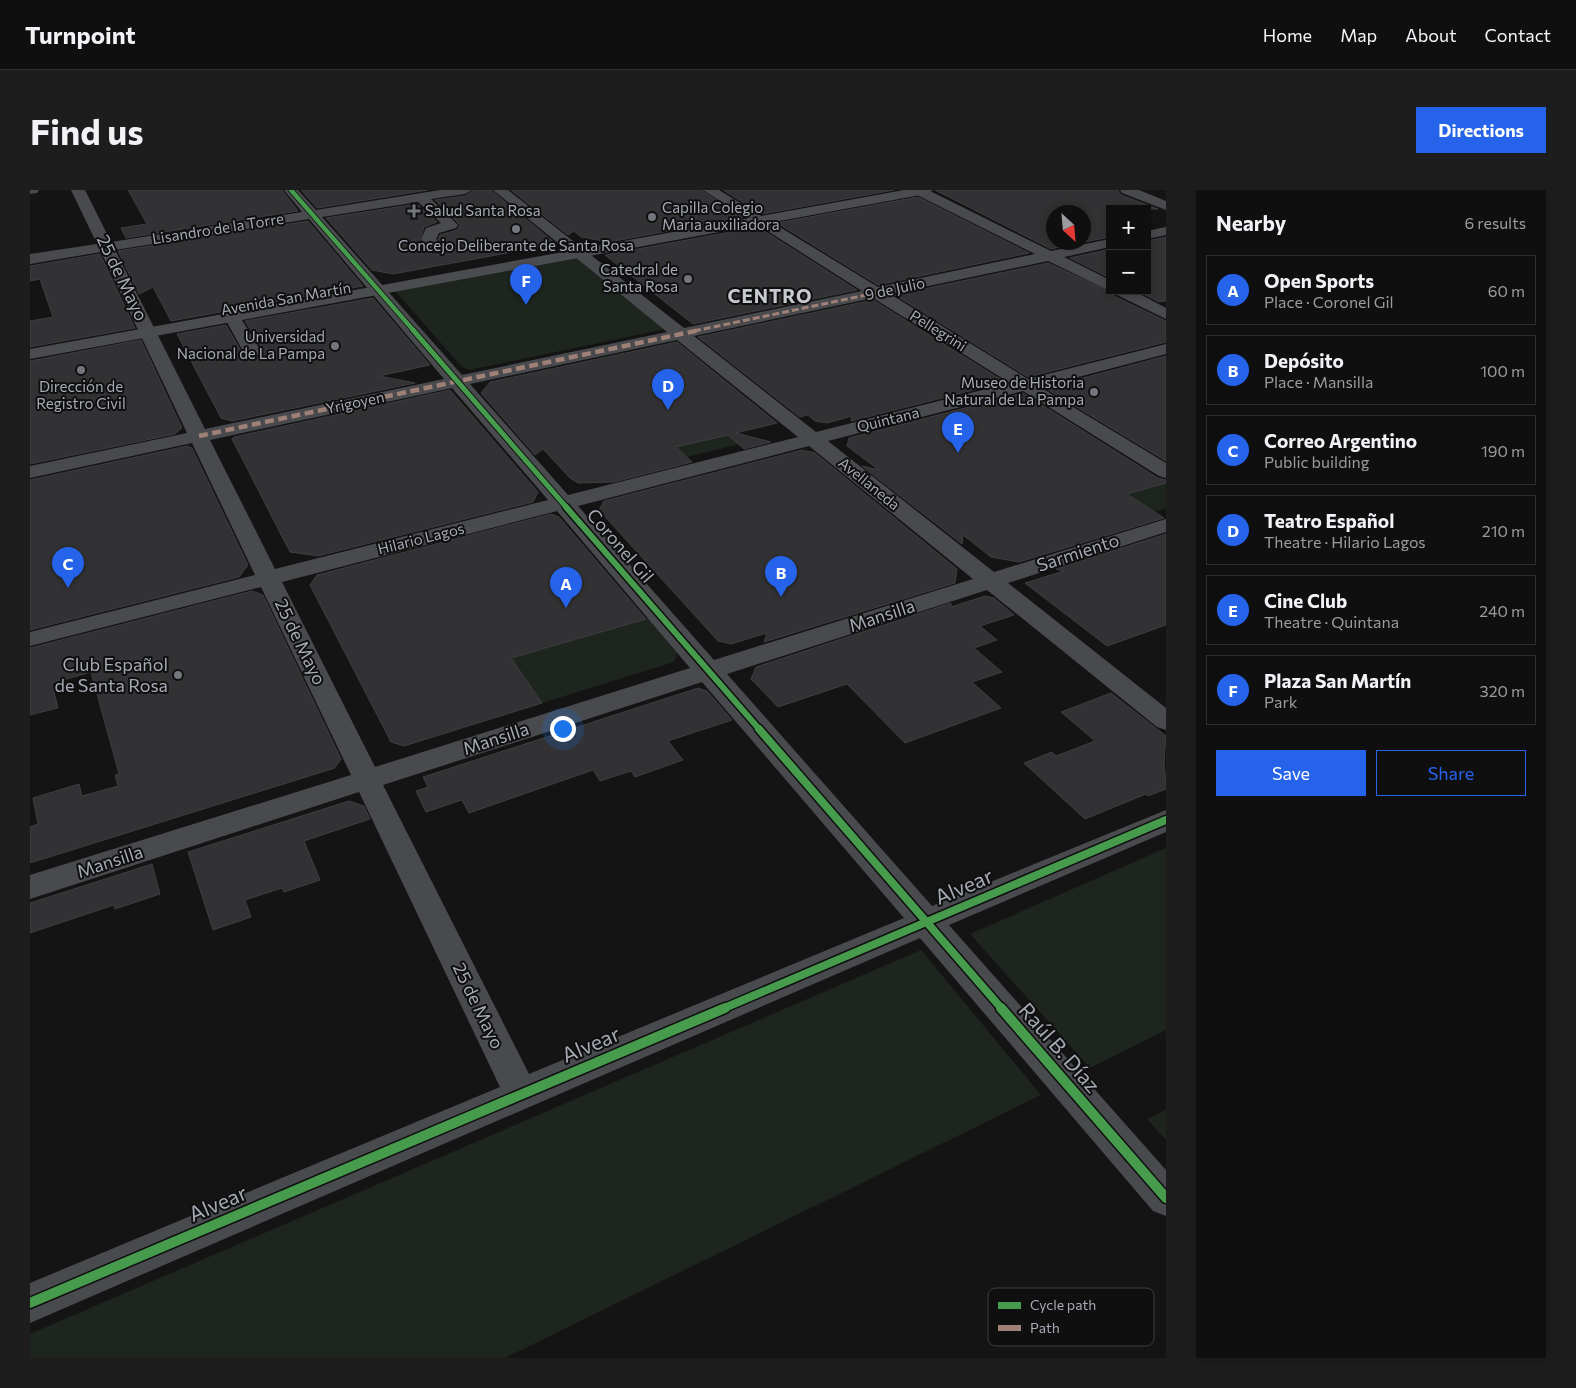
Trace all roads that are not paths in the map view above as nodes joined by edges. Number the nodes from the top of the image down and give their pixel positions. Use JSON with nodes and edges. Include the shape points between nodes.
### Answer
{"nodes":[{"id":1,"x":78,"y":190,"type":"edge"},
{"id":2,"x":291,"y":190,"type":"edge"},
{"id":3,"x":464,"y":190,"type":"edge"},
{"id":4,"x":500,"y":190,"type":"edge"},
{"id":5,"x":710,"y":190,"type":"edge"},
{"id":6,"x":888,"y":190,"type":"edge"},
{"id":7,"x":921,"y":190,"type":"edge"},
{"id":8,"x":1127,"y":190,"type":"edge"},
{"id":9,"x":421,"y":197,"type":"junction"},
{"id":10,"x":1166,"y":206,"type":"edge"},
{"id":11,"x":312,"y":214,"type":"junction"},
{"id":12,"x":755,"y":218,"type":"junction"},
{"id":13,"x":1166,"y":231,"type":"edge"},
{"id":14,"x":1151,"y":234,"type":"edge"},
{"id":15,"x":1106,"y":244,"type":"edge"},
{"id":16,"x":106,"y":247,"type":"junction"},
{"id":17,"x":439,"y":250,"type":"dead end"},
{"id":18,"x":575,"y":250,"type":"junction"},
{"id":19,"x":1050,"y":256,"type":"junction"},
{"id":20,"x":30,"y":259,"type":"edge"},
{"id":21,"x":1106,"y":284,"type":"edge"},
{"id":22,"x":375,"y":287,"type":"junction"},
{"id":23,"x":876,"y":293,"type":"junction"},
{"id":24,"x":1129,"y":295,"type":"edge"},
{"id":25,"x":1166,"y":314,"type":"edge"},
{"id":26,"x":232,"y":317,"type":"junction"},
{"id":27,"x":146,"y":328,"type":"junction"},
{"id":28,"x":681,"y":334,"type":"junction"},
{"id":29,"x":30,"y":345,"type":"edge"},
{"id":30,"x":1166,"y":349,"type":"edge"},
{"id":31,"x":252,"y":351,"type":"dead end"},
{"id":32,"x":30,"y":354,"type":"edge"},
{"id":33,"x":457,"y":382,"type":"junction"},
{"id":34,"x":1025,"y":385,"type":"junction"},
{"id":35,"x":199,"y":436,"type":"junction"},
{"id":36,"x":813,"y":439,"type":"junction"},
{"id":37,"x":30,"y":472,"type":"edge"},
{"id":38,"x":1166,"y":472,"type":"edge"},
{"id":39,"x":562,"y":503,"type":"junction"},
{"id":40,"x":1166,"y":525,"type":"edge"},
{"id":41,"x":268,"y":578,"type":"junction"},
{"id":42,"x":991,"y":581,"type":"junction"},
{"id":43,"x":30,"y":639,"type":"edge"},
{"id":44,"x":708,"y":671,"type":"junction"},
{"id":45,"x":1166,"y":720,"type":"edge"},
{"id":46,"x":367,"y":780,"type":"junction"},
{"id":47,"x":1166,"y":820,"type":"edge"},
{"id":48,"x":30,"y":887,"type":"edge"},
{"id":49,"x":927,"y":922,"type":"junction"},
{"id":50,"x":521,"y":1094,"type":"junction"},
{"id":51,"x":1166,"y":1198,"type":"edge"},
{"id":52,"x":30,"y":1303,"type":"edge"}],
"edges":[{"from":1,"to":16,"type":"street","name":"25 de Mayo"},
{"from":2,"to":11,"type":"street","name":"Coronel Gil"},
{"from":3,"to":9,"type":"street","name":"Lisandro de la Torre"},
{"from":4,"to":18,"type":"street","name":"Avellaneda"},
{"from":5,"to":12,"type":"street","name":"Pellegrini"},
{"from":6,"to":12,"type":"main road"},
{"from":7,"to":12,"type":"main road"},
{"from":7,"to":19,"type":"street"},
{"from":8,"to":10,"type":"street"},
{"from":9,"to":11,"type":"street","name":"Lisandro de la Torre"},
{"from":9,"to":17,"type":"street","via":[[451,225],[431,231],[428,239]]},
{"from":11,"to":16,"type":"street","name":"Lisandro de la Torre"},
{"from":11,"to":22,"type":"street","name":"Coronel Gil"},
{"from":12,"to":18,"type":"main road","name":"Avenida San Martín"},
{"from":12,"to":23,"type":"street","name":"Pellegrini"},
{"from":13,"to":14,"type":"street"},
{"from":15,"to":19,"type":"street","name":"9 de Julio"},
{"from":16,"to":20,"type":"street","name":"Lisandro de la Torre"},
{"from":16,"to":27,"type":"street","name":"25 de Mayo"},
{"from":18,"to":22,"type":"main road","name":"Avenida San Martín"},
{"from":18,"to":28,"type":"street","name":"Avellaneda"},
{"from":19,"to":21,"type":"street"},
{"from":19,"to":23,"type":"street","name":"9 de Julio"},
{"from":22,"to":26,"type":"main road","name":"Avenida San Martín"},
{"from":22,"to":27,"type":"main road","name":"Avenida San Martín"},
{"from":22,"to":33,"type":"street","name":"Coronel Gil"},
{"from":23,"to":28,"type":"street","name":"9 de Julio"},
{"from":23,"to":34,"type":"street","name":"Pellegrini"},
{"from":24,"to":25,"type":"street"},
{"from":26,"to":27,"type":"main road","name":"Avenida San Martín"},
{"from":26,"to":31,"type":"street"},
{"from":27,"to":29,"type":"main road","name":"Avenida San Martín"},
{"from":27,"to":32,"type":"main road","name":"Avenida San Martín"},
{"from":27,"to":35,"type":"street","name":"25 de Mayo"},
{"from":28,"to":33,"type":"street","name":"Yrigoyen"},
{"from":28,"to":36,"type":"street","name":"Avellaneda"},
{"from":30,"to":34,"type":"street","name":"Quintana"},
{"from":33,"to":35,"type":"street","name":"Yrigoyen"},
{"from":33,"to":39,"type":"street","name":"Coronel Gil"},
{"from":34,"to":36,"type":"street","name":"Quintana"},
{"from":34,"to":38,"type":"street","name":"Pellegrini"},
{"from":35,"to":37,"type":"street","name":"Yrigoyen"},
{"from":35,"to":41,"type":"street","name":"25 de Mayo"},
{"from":36,"to":39,"type":"street","name":"Hilario Lagos"},
{"from":36,"to":42,"type":"street","name":"Avellaneda"},
{"from":39,"to":41,"type":"street","name":"Hilario Lagos"},
{"from":39,"to":44,"type":"street","name":"Coronel Gil"},
{"from":40,"to":42,"type":"street","name":"Sarmiento"},
{"from":41,"to":43,"type":"street","name":"Hilario Lagos"},
{"from":41,"to":46,"type":"street","name":"25 de Mayo"},
{"from":42,"to":44,"type":"street","name":"Mansilla"},
{"from":42,"to":45,"type":"street","name":"Avellaneda"},
{"from":44,"to":46,"type":"street","name":"Mansilla"},
{"from":44,"to":49,"type":"street","name":"Coronel Gil"},
{"from":46,"to":48,"type":"street","name":"Mansilla"},
{"from":46,"to":50,"type":"street","name":"25 de Mayo"},
{"from":47,"to":49,"type":"street","name":"Alvear"},
{"from":49,"to":50,"type":"street","name":"Alvear"},
{"from":49,"to":51,"type":"street","name":"Raúl B. Díaz"},
{"from":50,"to":52,"type":"street","name":"Alvear"}]}
